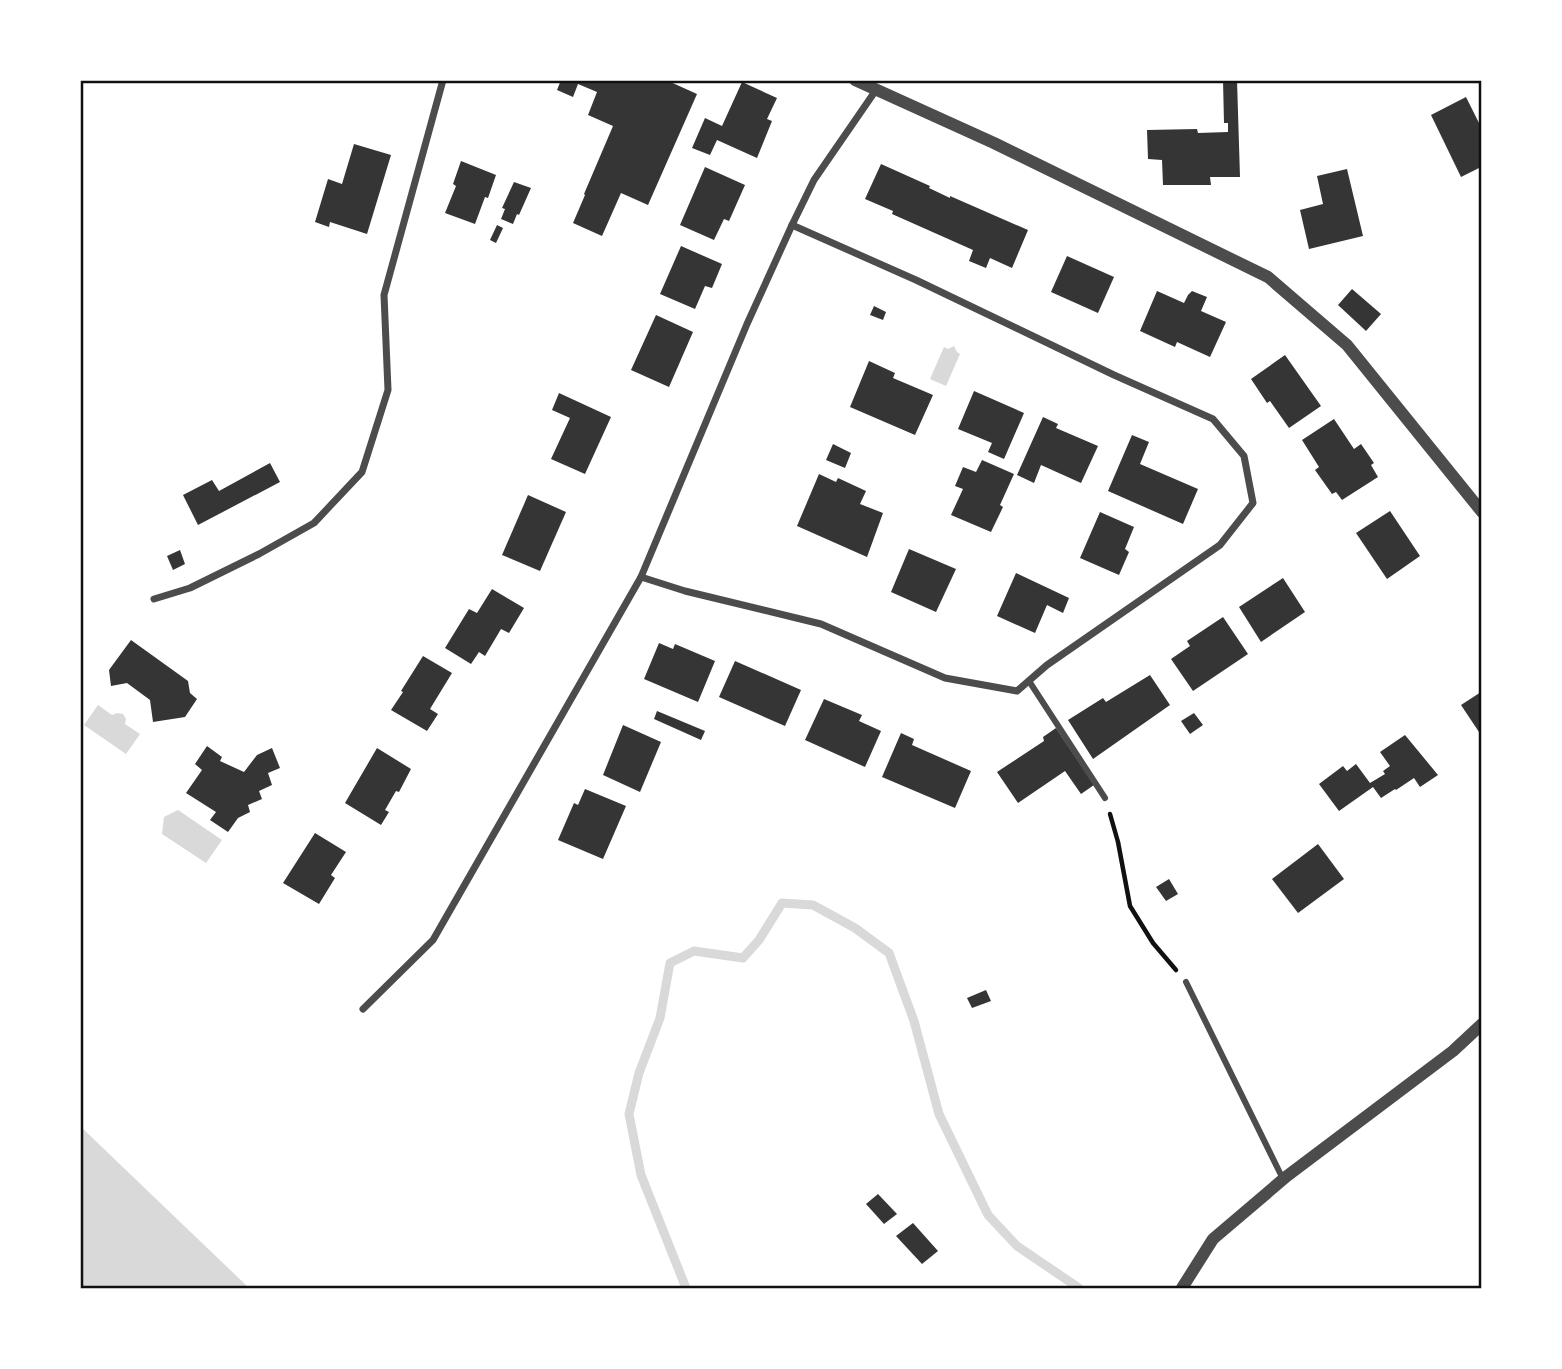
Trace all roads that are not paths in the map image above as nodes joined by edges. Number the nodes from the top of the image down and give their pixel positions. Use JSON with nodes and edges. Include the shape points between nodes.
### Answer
{"nodes":[{"id":1,"x":443,"y":80,"type":"edge"},
{"id":2,"x":855,"y":80,"type":"edge"},
{"id":3,"x":876,"y":90,"type":"junction"},
{"id":4,"x":792,"y":225,"type":"junction"},
{"id":5,"x":1482,"y":512,"type":"edge"},
{"id":6,"x":641,"y":576,"type":"junction"},
{"id":7,"x":154,"y":598,"type":"dead end"},
{"id":8,"x":1028,"y":681,"type":"junction"},
{"id":9,"x":1105,"y":798,"type":"road end"},
{"id":10,"x":1186,"y":982,"type":"road end"},
{"id":11,"x":363,"y":1009,"type":"dead end"},
{"id":12,"x":1482,"y":1024,"type":"edge"},
{"id":13,"x":1283,"y":1179,"type":"junction"},
{"id":14,"x":1182,"y":1289,"type":"edge"}],
"edges":[{"from":1,"to":7,"type":"street","via":[[384,295],[388,390],[362,472],[314,523],[190,587]]},
{"from":2,"to":3,"type":"street"},
{"from":3,"to":4,"type":"street","via":[[814,180]]},
{"from":3,"to":5,"type":"street","via":[[1268,277],[1347,345]]},
{"from":4,"to":6,"type":"street"},
{"from":4,"to":8,"type":"street","via":[[1213,419],[1244,456],[1254,503],[1220,545]]},
{"from":6,"to":8,"type":"street","via":[[821,624],[945,678],[1017,691]]},
{"from":6,"to":11,"type":"street","via":[[433,940]]},
{"from":8,"to":9,"type":"street"},
{"from":10,"to":13,"type":"street"},
{"from":12,"to":13,"type":"street"},
{"from":13,"to":14,"type":"street","via":[[1213,1239]]}]}
